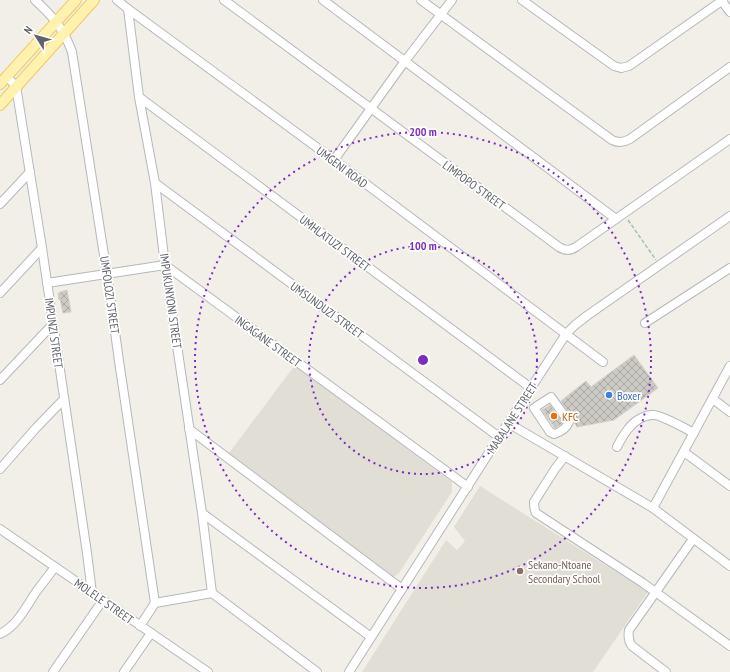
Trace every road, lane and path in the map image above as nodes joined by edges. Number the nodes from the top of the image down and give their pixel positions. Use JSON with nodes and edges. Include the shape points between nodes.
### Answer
{"nodes":[{"id":1,"x":35,"y":0,"type":"edge"},
{"id":2,"x":76,"y":0,"type":"edge"},
{"id":3,"x":94,"y":0,"type":"edge"},
{"id":4,"x":117,"y":0,"type":"edge"},
{"id":5,"x":224,"y":0,"type":"edge"},
{"id":6,"x":323,"y":0,"type":"edge"},
{"id":7,"x":421,"y":0,"type":"edge"},
{"id":8,"x":452,"y":0,"type":"edge"},
{"id":9,"x":522,"y":0,"type":"edge"},
{"id":10,"x":723,"y":0,"type":"edge"},
{"id":11,"x":128,"y":9,"type":"junction"},
{"id":12,"x":730,"y":12,"type":"edge"},
{"id":13,"x":441,"y":15,"type":"junction"},
{"id":14,"x":56,"y":22,"type":"junction"},
{"id":15,"x":64,"y":33,"type":"junction"},
{"id":16,"x":405,"y":61,"type":"junction"},
{"id":17,"x":730,"y":67,"type":"edge"},
{"id":18,"x":3,"y":81,"type":"edge"},
{"id":19,"x":16,"y":86,"type":"junction"},
{"id":20,"x":139,"y":97,"type":"junction"},
{"id":21,"x":0,"y":105,"type":"edge"},
{"id":22,"x":371,"y":109,"type":"junction"},
{"id":23,"x":730,"y":139,"type":"edge"},
{"id":24,"x":334,"y":160,"type":"junction"},
{"id":25,"x":30,"y":172,"type":"junction"},
{"id":26,"x":155,"y":183,"type":"junction"},
{"id":27,"x":0,"y":204,"type":"edge"},
{"id":28,"x":620,"y":216,"type":"junction"},
{"id":29,"x":730,"y":219,"type":"edge"},
{"id":30,"x":42,"y":248,"type":"junction"},
{"id":31,"x":165,"y":265,"type":"junction"},
{"id":32,"x":660,"y":265,"type":"junction"},
{"id":33,"x":730,"y":268,"type":"edge"},
{"id":34,"x":107,"y":274,"type":"junction"},
{"id":35,"x":47,"y":283,"type":"junction"},
{"id":36,"x":0,"y":293,"type":"edge"},
{"id":37,"x":645,"y":323,"type":"dead end"},
{"id":38,"x":53,"y":324,"type":"junction"},
{"id":39,"x":566,"y":334,"type":"junction"},
{"id":40,"x":603,"y":362,"type":"dead end"},
{"id":41,"x":730,"y":366,"type":"edge"},
{"id":42,"x":0,"y":380,"type":"edge"},
{"id":43,"x":531,"y":388,"type":"junction"},
{"id":44,"x":551,"y":397,"type":"joint"},
{"id":45,"x":64,"y":399,"type":"junction"},
{"id":46,"x":713,"y":399,"type":"junction"},
{"id":47,"x":730,"y":412,"type":"edge"},
{"id":48,"x":508,"y":424,"type":"junction"},
{"id":49,"x":189,"y":429,"type":"junction"},
{"id":50,"x":694,"y":433,"type":"junction"},
{"id":51,"x":499,"y":437,"type":"junction"},
{"id":52,"x":617,"y":447,"type":"dead end"},
{"id":53,"x":684,"y":452,"type":"junction"},
{"id":54,"x":565,"y":456,"type":"junction"},
{"id":55,"x":0,"y":469,"type":"edge"},
{"id":56,"x":730,"y":486,"type":"edge"},
{"id":57,"x":468,"y":487,"type":"junction"},
{"id":58,"x":653,"y":508,"type":"junction"},
{"id":59,"x":202,"y":513,"type":"junction"},
{"id":60,"x":0,"y":529,"type":"edge"},
{"id":61,"x":693,"y":539,"type":"junction"},
{"id":62,"x":730,"y":566,"type":"edge"},
{"id":63,"x":55,"y":567,"type":"junction"},
{"id":64,"x":402,"y":589,"type":"junction"},
{"id":65,"x":656,"y":592,"type":"junction"},
{"id":66,"x":92,"y":593,"type":"junction"},
{"id":67,"x":212,"y":593,"type":"junction"},
{"id":68,"x":103,"y":600,"type":"junction"},
{"id":69,"x":155,"y":603,"type":"junction"},
{"id":70,"x":140,"y":626,"type":"junction"},
{"id":71,"x":150,"y":633,"type":"junction"},
{"id":72,"x":0,"y":634,"type":"edge"},
{"id":73,"x":371,"y":637,"type":"junction"},
{"id":74,"x":730,"y":646,"type":"edge"},
{"id":75,"x":53,"y":672,"type":"edge"},
{"id":76,"x":124,"y":672,"type":"edge"},
{"id":77,"x":208,"y":672,"type":"edge"},
{"id":78,"x":317,"y":672,"type":"edge"},
{"id":79,"x":349,"y":672,"type":"edge"},
{"id":80,"x":666,"y":672,"type":"edge"}],
"edges":[{"from":1,"to":14,"type":"street","name":"UMFOLOZI STREET"},
{"from":2,"to":14,"type":"main road"},
{"from":3,"to":15,"type":"main road"},
{"from":4,"to":11,"type":"street","name":"UMGENI ROAD"},
{"from":5,"to":22,"type":"street","name":"LIMPOPO STREET"},
{"from":6,"to":16,"type":"street"},
{"from":7,"to":13,"type":"street"},
{"from":8,"to":13,"type":"street"},
{"from":9,"to":10,"type":"street","via":[[614,66],[621,68],[629,66]]},
{"from":10,"to":12,"type":"street"},
{"from":11,"to":20,"type":"street","name":"IMPUKUNYONI STREET"},
{"from":11,"to":24,"type":"street","name":"UMGENI ROAD"},
{"from":13,"to":16,"type":"street"},
{"from":13,"to":17,"type":"street","via":[[617,142],[630,139]]},
{"from":14,"to":15,"type":"street","name":"UMFOLOZI STREET"},
{"from":14,"to":18,"type":"main road"},
{"from":15,"to":19,"type":"main road"},
{"from":15,"to":34,"type":"street","name":"UMFOLOZI STREET","via":[[72,52]]},
{"from":16,"to":22,"type":"street"},
{"from":16,"to":28,"type":"street"},
{"from":18,"to":19,"type":"street"},
{"from":19,"to":21,"type":"main road"},
{"from":19,"to":25,"type":"street","name":"IMPUNZI STREET"},
{"from":20,"to":26,"type":"street","name":"IMPUKUNYONI STREET"},
{"from":20,"to":43,"type":"street","name":"UMHLATUZI STREET"},
{"from":22,"to":24,"type":"street"},
{"from":22,"to":28,"type":"street","name":"LIMPOPO STREET","via":[[561,249],[574,248]]},
{"from":23,"to":28,"type":"street","name":"LIMPOPO STREET"},
{"from":24,"to":39,"type":"street","name":"UMGENI ROAD"},
{"from":25,"to":27,"type":"street"},
{"from":25,"to":30,"type":"street","name":"IMPUNZI STREET"},
{"from":26,"to":31,"type":"street","name":"IMPUKUNYONI STREET"},
{"from":26,"to":51,"type":"street","name":"UMSUNDUZI STREET"},
{"from":28,"to":32,"type":"path"},
{"from":29,"to":32,"type":"street","name":"MABALANE STREET"},
{"from":30,"to":35,"type":"street","name":"IMPUNZI STREET"},
{"from":30,"to":36,"type":"street"},
{"from":31,"to":34,"type":"street"},
{"from":31,"to":49,"type":"street","name":"IMPUKUNYONI STREET"},
{"from":31,"to":57,"type":"street","name":"INGAGANE STREET"},
{"from":32,"to":39,"type":"street","name":"MABALANE STREET","via":[[588,315]]},
{"from":33,"to":37,"type":"street"},
{"from":34,"to":35,"type":"street"},
{"from":34,"to":69,"type":"street","name":"UMFOLOZI STREET"},
{"from":35,"to":38,"type":"street","name":"IMPUNZI STREET"},
{"from":38,"to":42,"type":"street"},
{"from":38,"to":45,"type":"street","name":"IMPUNZI STREET"},
{"from":39,"to":40,"type":"street","name":"UMGENI ROAD"},
{"from":39,"to":43,"type":"street","name":"MABALANE STREET"},
{"from":41,"to":46,"type":"street"},
{"from":43,"to":48,"type":"street","name":"MABALANE STREET"},
{"from":44,"to":44,"type":"street","via":[[569,422],[567,427],[554,434],[534,408]]},
{"from":45,"to":55,"type":"street"},
{"from":45,"to":66,"type":"street","name":"IMPUNZI STREET"},
{"from":46,"to":47,"type":"street"},
{"from":46,"to":50,"type":"street"},
{"from":48,"to":51,"type":"street","name":"MABALANE STREET"},
{"from":48,"to":54,"type":"street"},
{"from":49,"to":59,"type":"street","name":"IMPUKUNYONI STREET"},
{"from":49,"to":64,"type":"street"},
{"from":50,"to":52,"type":"street","via":[[661,416],[646,416],[628,428]]},
{"from":50,"to":53,"type":"street"},
{"from":51,"to":57,"type":"street","name":"MABALANE STREET"},
{"from":53,"to":56,"type":"street"},
{"from":53,"to":58,"type":"street"},
{"from":54,"to":58,"type":"street"},
{"from":54,"to":65,"type":"street","via":[[534,502],[536,513]]},
{"from":57,"to":64,"type":"street","name":"MABALANE STREET"},
{"from":58,"to":61,"type":"street"},
{"from":59,"to":67,"type":"street","name":"IMPUKUNYONI STREET"},
{"from":59,"to":73,"type":"street"},
{"from":60,"to":63,"type":"street","name":"MOLELE STREET"},
{"from":61,"to":62,"type":"street"},
{"from":61,"to":65,"type":"street"},
{"from":63,"to":66,"type":"street","name":"MOLELE STREET"},
{"from":63,"to":72,"type":"street","via":[[15,623]]},
{"from":64,"to":73,"type":"street","name":"MABALANE STREET"},
{"from":65,"to":74,"type":"street"},
{"from":65,"to":80,"type":"street","via":[[629,630],[628,638],[632,646]]},
{"from":66,"to":68,"type":"street","name":"MOLELE STREET"},
{"from":67,"to":69,"type":"street"},
{"from":67,"to":78,"type":"street"},
{"from":68,"to":70,"type":"street","name":"MOLELE STREET"},
{"from":68,"to":75,"type":"street"},
{"from":69,"to":70,"type":"street"},
{"from":70,"to":71,"type":"street","name":"MOLELE STREET"},
{"from":71,"to":76,"type":"street"},
{"from":71,"to":77,"type":"street","name":"MOLELE STREET"},
{"from":73,"to":79,"type":"street","name":"MABALANE STREET"}]}
